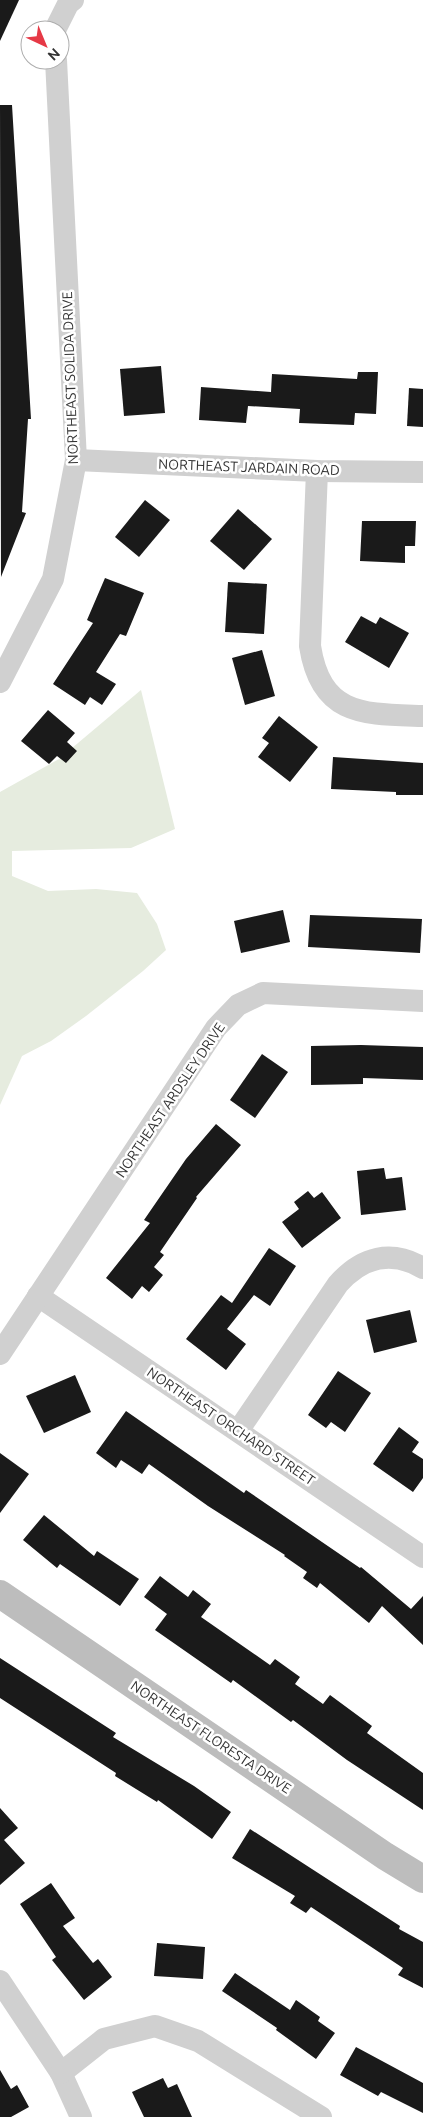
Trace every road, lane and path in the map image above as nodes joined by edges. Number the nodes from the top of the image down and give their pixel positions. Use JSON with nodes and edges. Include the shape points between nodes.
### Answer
{"nodes":[{"id":1,"x":73,"y":0,"type":"edge"},
{"id":2,"x":60,"y":20,"type":"edge"},
{"id":3,"x":56,"y":70,"type":"edge"},
{"id":4,"x":76,"y":460,"type":"junction"},
{"id":5,"x":317,"y":470,"type":"junction"},
{"id":6,"x":423,"y":472,"type":"edge"},
{"id":7,"x":0,"y":682,"type":"edge"},
{"id":8,"x":423,"y":716,"type":"edge"},
{"id":9,"x":423,"y":1001,"type":"edge"},
{"id":10,"x":423,"y":1268,"type":"edge"},
{"id":11,"x":38,"y":1296,"type":"junction"},
{"id":12,"x":0,"y":1354,"type":"edge"},
{"id":13,"x":238,"y":1431,"type":"junction"},
{"id":14,"x":423,"y":1557,"type":"edge"},
{"id":15,"x":0,"y":1594,"type":"edge"},
{"id":16,"x":423,"y":1879,"type":"edge"},
{"id":17,"x":0,"y":1981,"type":"edge"},
{"id":18,"x":62,"y":2073,"type":"junction"},
{"id":19,"x":82,"y":2117,"type":"edge"},
{"id":20,"x":321,"y":2117,"type":"edge"}],
"edges":[{"from":1,"to":2,"type":"street"},
{"from":3,"to":4,"type":"street","name":"NORTHEAST SOLIDA DRIVE"},
{"from":4,"to":5,"type":"street","name":"NORTHEAST JARDAIN ROAD"},
{"from":4,"to":7,"type":"street","name":"NORTHEAST SOLIDA DRIVE","via":[[53,579]]},
{"from":5,"to":6,"type":"street","name":"NORTHEAST JARDAIN ROAD"},
{"from":5,"to":8,"type":"street","via":[[310,646],[316,670],[326,690],[350,708],[376,714]]},
{"from":9,"to":11,"type":"street","name":"NORTHEAST ARDSLEY DRIVE","via":[[263,993],[238,1005],[216,1028]]},
{"from":10,"to":13,"type":"street","via":[[404,1259],[385,1257],[348,1272]]},
{"from":11,"to":12,"type":"street","name":"NORTHEAST ARDSLEY DRIVE"},
{"from":11,"to":13,"type":"street","name":"NORTHEAST ORCHARD STREET"},
{"from":13,"to":14,"type":"street","name":"NORTHEAST ORCHARD STREET"},
{"from":15,"to":16,"type":"street","name":"NORTHEAST FLORESTA DRIVE"},
{"from":17,"to":18,"type":"street"},
{"from":18,"to":19,"type":"street"},
{"from":18,"to":20,"type":"street","via":[[104,2039],[155,2026],[198,2041]]}]}
